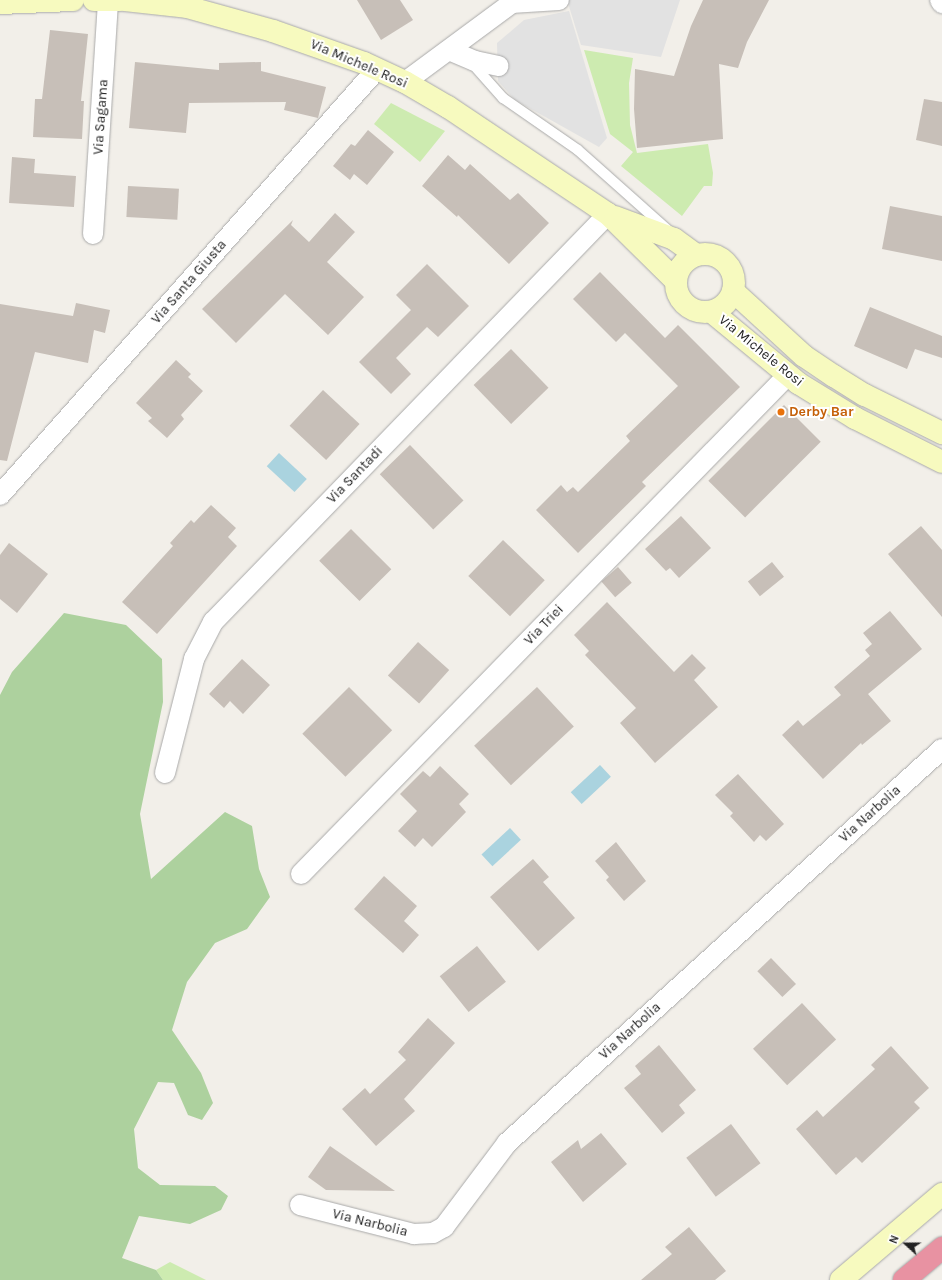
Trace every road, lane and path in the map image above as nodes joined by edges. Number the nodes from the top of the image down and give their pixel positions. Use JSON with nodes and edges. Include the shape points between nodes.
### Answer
{"nodes":[{"id":1,"x":73,"y":0,"type":"edge"},
{"id":2,"x":94,"y":0,"type":"edge"},
{"id":3,"x":108,"y":0,"type":"edge"},
{"id":4,"x":120,"y":0,"type":"edge"},
{"id":5,"x":125,"y":0,"type":"edge"},
{"id":6,"x":559,"y":0,"type":"edge"},
{"id":7,"x":940,"y":0,"type":"edge"},
{"id":8,"x":3,"y":2,"type":"edge"},
{"id":9,"x":514,"y":2,"type":"edge"},
{"id":10,"x":942,"y":3,"type":"edge"},
{"id":11,"x":449,"y":50,"type":"junction"},
{"id":12,"x":468,"y":58,"type":"junction"},
{"id":13,"x":498,"y":66,"type":"dead end"},
{"id":14,"x":377,"y":69,"type":"junction"},
{"id":15,"x":405,"y":82,"type":"junction"},
{"id":16,"x":608,"y":214,"type":"junction"},
{"id":17,"x":94,"y":234,"type":"dead end"},
{"id":18,"x":692,"y":251,"type":"junction"},
{"id":19,"x":676,"y":281,"type":"junction"},
{"id":20,"x":734,"y":291,"type":"junction"},
{"id":21,"x":712,"y":312,"type":"junction"},
{"id":22,"x":787,"y":376,"type":"junction"},
{"id":23,"x":942,"y":434,"type":"edge"},
{"id":24,"x":942,"y":462,"type":"edge"},
{"id":25,"x":0,"y":495,"type":"edge"},
{"id":26,"x":942,"y":749,"type":"edge"},
{"id":27,"x":165,"y":773,"type":"dead end"},
{"id":28,"x":301,"y":874,"type":"dead end"},
{"id":29,"x":942,"y":1194,"type":"edge"},
{"id":30,"x":300,"y":1205,"type":"dead end"},
{"id":31,"x":942,"y":1248,"type":"edge"},
{"id":32,"x":841,"y":1280,"type":"edge"},
{"id":33,"x":904,"y":1280,"type":"edge"}],
"edges":[{"from":1,"to":8,"type":"street"},
{"from":2,"to":3,"type":"street"},
{"from":3,"to":4,"type":"street"},
{"from":3,"to":17,"type":"street","name":"Via Sagama"},
{"from":5,"to":14,"type":"street","name":"Via Michele Rosi","via":[[187,7],[230,18],[317,45]]},
{"from":6,"to":9,"type":"street"},
{"from":7,"to":10,"type":"street"},
{"from":9,"to":11,"type":"street"},
{"from":11,"to":12,"type":"street"},
{"from":11,"to":15,"type":"street"},
{"from":12,"to":13,"type":"street"},
{"from":12,"to":18,"type":"lane","via":[[503,98],[578,150]]},
{"from":14,"to":15,"type":"street","name":"Via Michele Rosi"},
{"from":14,"to":25,"type":"street","name":"Via Santa Giusta"},
{"from":15,"to":16,"type":"street","name":"Via Michele Rosi","via":[[448,107]]},
{"from":16,"to":18,"type":"street","name":"Via Michele Rosi","via":[[674,239]]},
{"from":16,"to":19,"type":"street","name":"Via Michele Rosi"},
{"from":16,"to":27,"type":"street","name":"Via Santadi","via":[[213,622],[194,659]]},
{"from":18,"to":19,"type":"street","via":[[682,265]]},
{"from":18,"to":20,"type":"street","name":"Via Michele Rosi","via":[[715,255],[725,262],[732,273]]},
{"from":19,"to":21,"type":"street","name":"Via Michele Rosi","via":[[677,290],[686,306],[703,313]]},
{"from":20,"to":21,"type":"street","via":[[726,304]]},
{"from":20,"to":23,"type":"street","name":"Via Michele Rosi","via":[[804,356],[865,395]]},
{"from":21,"to":22,"type":"street","name":"Via Michele Rosi"},
{"from":22,"to":24,"type":"street","name":"Via Michele Rosi","via":[[855,418]]},
{"from":22,"to":28,"type":"street","name":"Via Triei"},
{"from":26,"to":30,"type":"street","name":"Via Narbolia","via":[[507,1143],[444,1227],[432,1233],[414,1234]]},
{"from":29,"to":32,"type":"street"},
{"from":31,"to":33,"type":"highway"}]}
